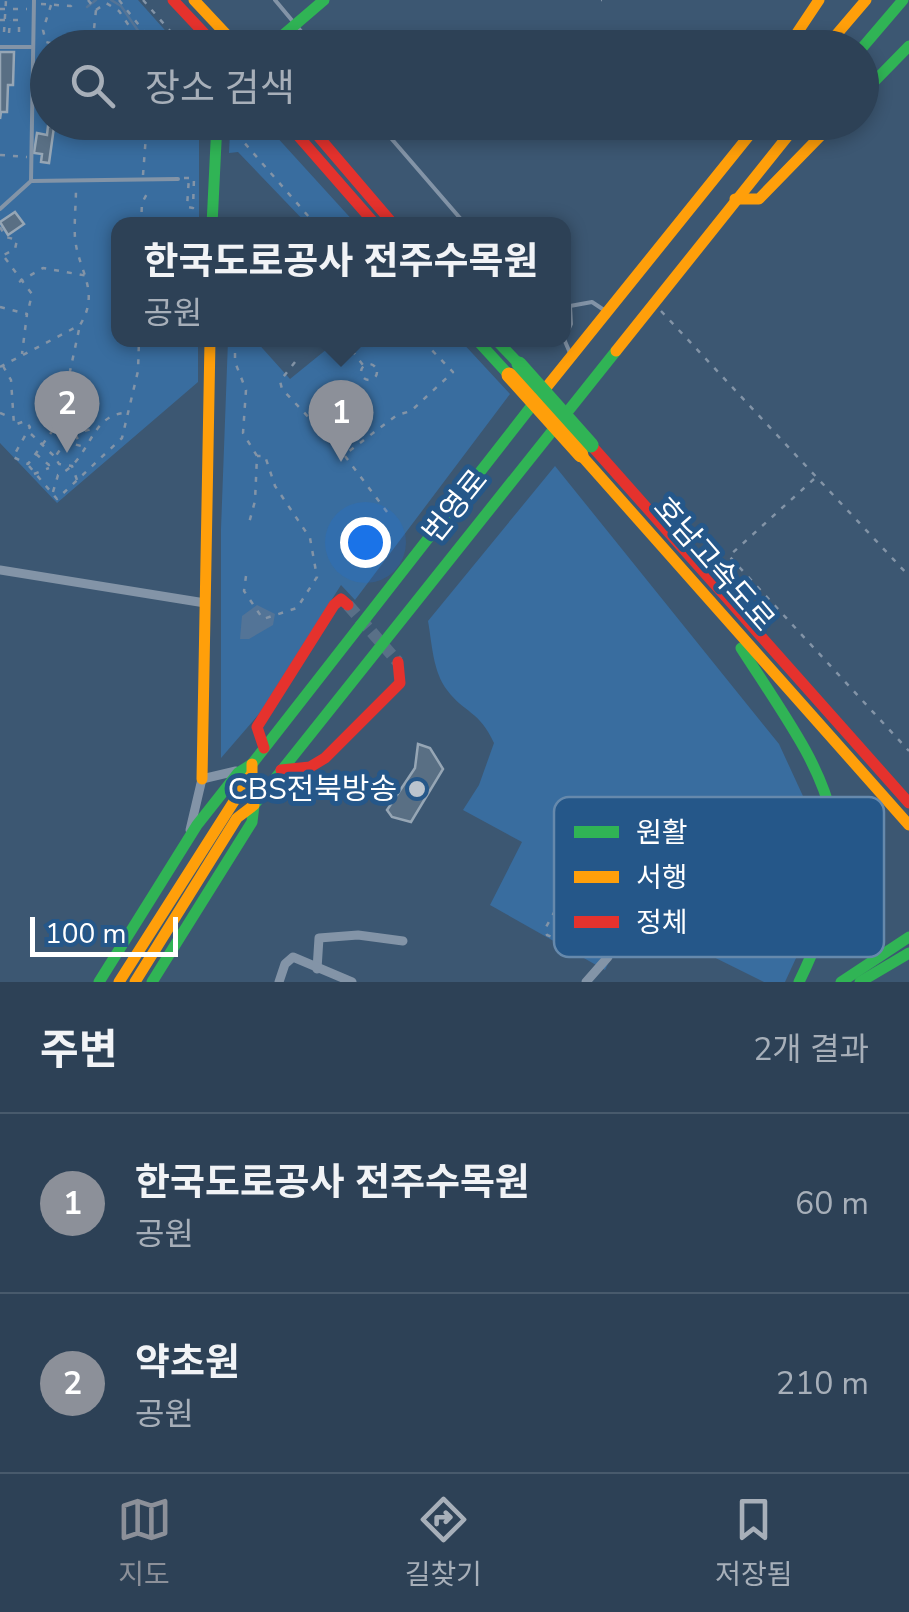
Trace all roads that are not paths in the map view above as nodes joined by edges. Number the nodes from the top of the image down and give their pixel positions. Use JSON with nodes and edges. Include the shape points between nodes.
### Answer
{"nodes":[{"id":1,"x":174,"y":0,"type":"edge"},
{"id":2,"x":194,"y":0,"type":"edge"},
{"id":3,"x":274,"y":0,"type":"edge"},
{"id":4,"x":324,"y":0,"type":"edge"},
{"id":5,"x":819,"y":0,"type":"edge"},
{"id":6,"x":866,"y":0,"type":"edge"},
{"id":7,"x":902,"y":0,"type":"edge"},
{"id":8,"x":33,"y":4,"type":"edge"},
{"id":9,"x":295,"y":23,"type":"junction"},
{"id":10,"x":32,"y":30,"type":"edge"},
{"id":11,"x":202,"y":30,"type":"edge"},
{"id":12,"x":222,"y":30,"type":"edge"},
{"id":13,"x":287,"y":30,"type":"edge"},
{"id":14,"x":301,"y":30,"type":"edge"},
{"id":15,"x":799,"y":30,"type":"edge"},
{"id":16,"x":840,"y":30,"type":"edge"},
{"id":17,"x":877,"y":30,"type":"edge"},
{"id":18,"x":909,"y":46,"type":"edge"},
{"id":19,"x":0,"y":47,"type":"edge"},
{"id":20,"x":30,"y":47,"type":"edge"},
{"id":21,"x":879,"y":77,"type":"edge"},
{"id":22,"x":30,"y":102,"type":"edge"},
{"id":23,"x":216,"y":140,"type":"edge"},
{"id":24,"x":302,"y":140,"type":"edge"},
{"id":25,"x":322,"y":140,"type":"edge"},
{"id":26,"x":393,"y":140,"type":"edge"},
{"id":27,"x":745,"y":140,"type":"edge"},
{"id":28,"x":784,"y":140,"type":"edge"},
{"id":29,"x":816,"y":140,"type":"edge"},
{"id":30,"x":178,"y":180,"type":"road end"},
{"id":31,"x":31,"y":181,"type":"junction"},
{"id":32,"x":736,"y":200,"type":"junction"},
{"id":33,"x":0,"y":209,"type":"edge"},
{"id":34,"x":212,"y":217,"type":"edge"},
{"id":35,"x":370,"y":217,"type":"edge"},
{"id":36,"x":388,"y":217,"type":"edge"},
{"id":37,"x":460,"y":217,"type":"edge"},
{"id":38,"x":571,"y":306,"type":"edge"},
{"id":39,"x":606,"y":311,"type":"junction"},
{"id":40,"x":210,"y":347,"type":"edge"},
{"id":41,"x":486,"y":347,"type":"edge"},
{"id":42,"x":500,"y":347,"type":"edge"},
{"id":43,"x":567,"y":347,"type":"edge"},
{"id":44,"x":570,"y":355,"type":"junction"},
{"id":45,"x":514,"y":370,"type":"junction"},
{"id":46,"x":586,"y":450,"type":"junction"},
{"id":47,"x":0,"y":570,"type":"edge"},
{"id":48,"x":206,"y":603,"type":"junction"},
{"id":49,"x":348,"y":605,"type":"dead end"},
{"id":50,"x":732,"y":626,"type":"junction"},
{"id":51,"x":398,"y":662,"type":"dead end"},
{"id":52,"x":264,"y":748,"type":"junction"},
{"id":53,"x":252,"y":764,"type":"junction"},
{"id":54,"x":280,"y":770,"type":"junction"},
{"id":55,"x":236,"y":771,"type":"junction"},
{"id":56,"x":202,"y":779,"type":"junction"},
{"id":57,"x":825,"y":797,"type":"edge"},
{"id":58,"x":883,"y":797,"type":"edge"},
{"id":59,"x":884,"y":798,"type":"edge"},
{"id":60,"x":909,"y":803,"type":"edge"},
{"id":61,"x":254,"y":806,"type":"junction"},
{"id":62,"x":909,"y":826,"type":"edge"},
{"id":63,"x":187,"y":839,"type":"junction"},
{"id":64,"x":909,"y":937,"type":"edge"},
{"id":65,"x":403,"y":940,"type":"dead end"},
{"id":66,"x":909,"y":953,"type":"edge"},
{"id":67,"x":884,"y":954,"type":"edge"},
{"id":68,"x":608,"y":957,"type":"edge"},
{"id":69,"x":810,"y":957,"type":"edge"},
{"id":70,"x":879,"y":957,"type":"edge"},
{"id":71,"x":317,"y":970,"type":"junction"},
{"id":72,"x":99,"y":982,"type":"edge"},
{"id":73,"x":119,"y":982,"type":"edge"},
{"id":74,"x":135,"y":982,"type":"edge"},
{"id":75,"x":152,"y":982,"type":"edge"},
{"id":76,"x":279,"y":982,"type":"edge"},
{"id":77,"x":352,"y":982,"type":"edge"},
{"id":78,"x":586,"y":982,"type":"edge"},
{"id":79,"x":799,"y":982,"type":"edge"},
{"id":80,"x":841,"y":982,"type":"edge"},
{"id":81,"x":860,"y":982,"type":"edge"}],
"edges":[{"from":1,"to":11,"type":"main road"},
{"from":2,"to":12,"type":"main road"},
{"from":3,"to":9,"type":"lane"},
{"from":4,"to":9,"type":"main road"},
{"from":5,"to":15,"type":"main road"},
{"from":6,"to":16,"type":"main road"},
{"from":7,"to":17,"type":"main road"},
{"from":8,"to":10,"type":"lane"},
{"from":9,"to":13,"type":"main road"},
{"from":9,"to":14,"type":"lane"},
{"from":18,"to":21,"type":"main road"},
{"from":19,"to":20,"type":"lane"},
{"from":22,"to":31,"type":"lane"},
{"from":23,"to":34,"type":"main road"},
{"from":24,"to":35,"type":"main road"},
{"from":25,"to":36,"type":"main road"},
{"from":26,"to":37,"type":"lane"},
{"from":27,"to":39,"type":"main road","name":"번영로"},
{"from":28,"to":32,"type":"main road","name":"번영로"},
{"from":29,"to":32,"type":"main road","via":[[759,198]]},
{"from":30,"to":31,"type":"lane"},
{"from":31,"to":33,"type":"lane"},
{"from":32,"to":54,"type":"main road","name":"번영로"},
{"from":38,"to":39,"type":"lane","via":[[592,302]]},
{"from":39,"to":44,"type":"main road","name":"번영로"},
{"from":40,"to":48,"type":"main road"},
{"from":41,"to":45,"type":"main road","name":"호남고속도로"},
{"from":42,"to":45,"type":"main road","name":"호남고속도로"},
{"from":43,"to":44,"type":"lane"},
{"from":44,"to":52,"type":"main road","name":"번영로"},
{"from":45,"to":46,"type":"main road","name":"호남고속도로","bridge":true},
{"from":46,"to":50,"type":"main road","name":"호남고속도로"},
{"from":46,"to":60,"type":"main road","name":"호남고속도로"},
{"from":47,"to":48,"type":"street"},
{"from":48,"to":56,"type":"main road"},
{"from":49,"to":52,"type":"main road","via":[[341,599],[334,606],[257,727]]},
{"from":50,"to":57,"type":"main road","via":[[814,765]]},
{"from":50,"to":58,"type":"main road","name":"호남고속도로"},
{"from":51,"to":54,"type":"main road","via":[[400,684],[325,758]]},
{"from":52,"to":53,"type":"main road","name":"번영로"},
{"from":53,"to":55,"type":"main road"},
{"from":53,"to":73,"type":"main road","name":"번영로","via":[[252,774]]},
{"from":54,"to":61,"type":"main road","name":"번영로"},
{"from":55,"to":56,"type":"street"},
{"from":55,"to":63,"type":"main road"},
{"from":56,"to":63,"type":"street"},
{"from":59,"to":62,"type":"main road","name":"호남고속도로"},
{"from":61,"to":74,"type":"main road","name":"번영로","via":[[237,818]]},
{"from":61,"to":75,"type":"main road","via":[[252,822]]},
{"from":63,"to":72,"type":"main road"},
{"from":64,"to":67,"type":"main road"},
{"from":65,"to":71,"type":"street","via":[[319,938]]},
{"from":66,"to":81,"type":"main road"},
{"from":68,"to":78,"type":"street"},
{"from":69,"to":79,"type":"main road"},
{"from":70,"to":80,"type":"main road"},
{"from":71,"to":76,"type":"street","via":[[293,958]]},
{"from":71,"to":77,"type":"street"}]}
